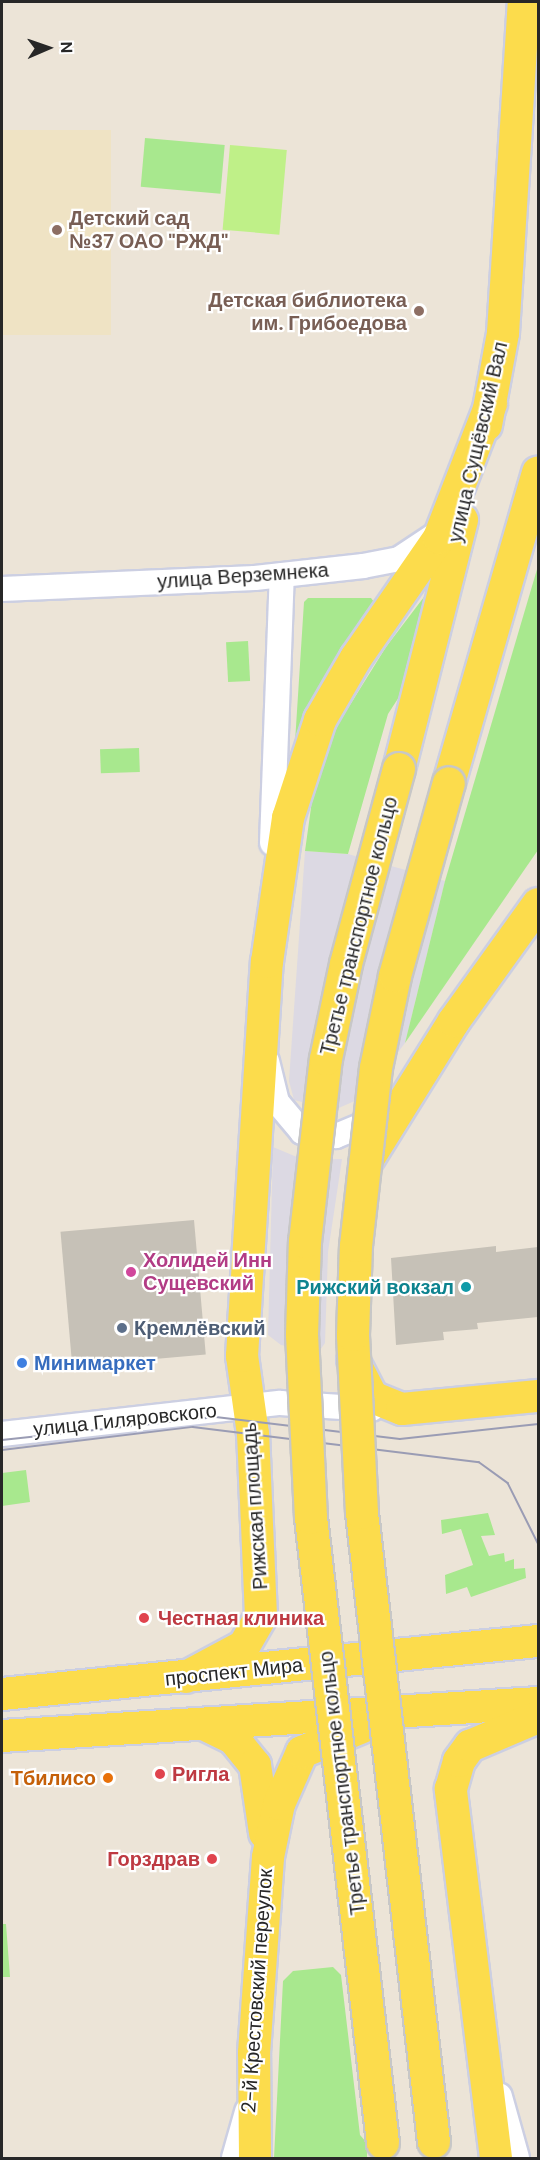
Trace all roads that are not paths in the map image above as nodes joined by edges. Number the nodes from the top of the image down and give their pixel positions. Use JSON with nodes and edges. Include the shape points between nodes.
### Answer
{"nodes":[{"id":1,"x":524,"y":2,"type":"edge"},
{"id":2,"x":491,"y":404,"type":"junction"},
{"id":3,"x":538,"y":472,"type":"edge"},
{"id":4,"x":457,"y":500,"type":"junction"},
{"id":5,"x":282,"y":575,"type":"junction"},
{"id":6,"x":2,"y":589,"type":"edge"},
{"id":7,"x":399,"y":769,"type":"joint"},
{"id":8,"x":538,"y":904,"type":"edge"},
{"id":9,"x":267,"y":962,"type":"junction"},
{"id":10,"x":262,"y":1032,"type":"junction"},
{"id":11,"x":398,"y":1105,"type":"junction"},
{"id":12,"x":538,"y":1396,"type":"edge"},
{"id":13,"x":248,"y":1406,"type":"junction"},
{"id":14,"x":402,"y":1409,"type":"junction"},
{"id":15,"x":2,"y":1434,"type":"edge"},
{"id":16,"x":538,"y":1641,"type":"edge"},
{"id":17,"x":186,"y":1677,"type":"junction"},
{"id":18,"x":2,"y":1694,"type":"edge"},
{"id":19,"x":538,"y":1703,"type":"edge"},
{"id":20,"x":405,"y":1711,"type":"junction"},
{"id":21,"x":538,"y":1717,"type":"edge"},
{"id":22,"x":204,"y":1724,"type":"junction"},
{"id":23,"x":2,"y":1736,"type":"edge"},
{"id":24,"x":268,"y":1857,"type":"junction"},
{"id":25,"x":480,"y":2040,"type":"junction"},
{"id":26,"x":252,"y":2092,"type":"junction"},
{"id":27,"x":435,"y":2150,"type":"edge"},
{"id":28,"x":383,"y":2153,"type":"edge"},
{"id":29,"x":236,"y":2158,"type":"edge"},
{"id":30,"x":255,"y":2158,"type":"edge"},
{"id":31,"x":496,"y":2158,"type":"edge"},
{"id":32,"x":515,"y":2158,"type":"edge"}],
"edges":[{"from":1,"to":2,"type":"main road","name":"улица Сущёвский Вал","via":[[503,333]]},
{"from":2,"to":4,"type":"main road"},
{"from":2,"to":7,"type":"main road","name":"улица Сущёвский Вал"},
{"from":3,"to":27,"type":"main road","bridge":true,"via":[[395,976],[376,1068],[356,1246],[353,1335],[362,1513]]},
{"from":4,"to":5,"type":"street","name":"улица Верземнека","via":[[426,544],[399,559]]},
{"from":4,"to":9,"type":"main road","via":[[429,555],[336,690],[307,749],[288,818]]},
{"from":5,"to":6,"type":"street","name":"улица Верземнека"},
{"from":5,"to":9,"type":"street"},
{"from":7,"to":28,"type":"main road","name":"Третье транспортное кольцо","bridge":true,"via":[[346,964],[326,1059],[306,1231],[302,1335],[311,1518]]},
{"from":8,"to":11,"type":"main road"},
{"from":9,"to":10,"type":"main road"},
{"from":10,"to":11,"type":"street","via":[[277,1102],[302,1132],[325,1136],[349,1134]]},
{"from":10,"to":13,"type":"main road","via":[[242,1356]]},
{"from":11,"to":14,"type":"main road","via":[[361,1177],[351,1330],[361,1382],[372,1397]]},
{"from":12,"to":14,"type":"main road","name":"Рижская площадь"},
{"from":13,"to":14,"type":"street","name":"Рижская площадь","via":[[310,1403]]},
{"from":13,"to":15,"type":"street","name":"улица Гиляровского"},
{"from":13,"to":17,"type":"main road","name":"Рижская площадь","via":[[261,1616],[244,1646]]},
{"from":16,"to":17,"type":"main road","name":"проспект Мира"},
{"from":17,"to":18,"type":"main road","name":"проспект Мира"},
{"from":19,"to":20,"type":"main road"},
{"from":20,"to":22,"type":"main road"},
{"from":20,"to":24,"type":"main road","name":"2-й Крестовский переулок","via":[[302,1752],[286,1781]]},
{"from":21,"to":25,"type":"main road","via":[[470,1746],[459,1761],[451,1789]]},
{"from":22,"to":23,"type":"main road"},
{"from":22,"to":24,"type":"main road","name":"2-й Крестовский переулок","via":[[233,1738],[255,1765]]},
{"from":24,"to":26,"type":"main road","name":"2-й Крестовский переулок"},
{"from":25,"to":31,"type":"main road"},
{"from":25,"to":32,"type":"main road"},
{"from":26,"to":29,"type":"main road","name":"2-й Крестовский переулок"},
{"from":26,"to":30,"type":"main road"}]}
